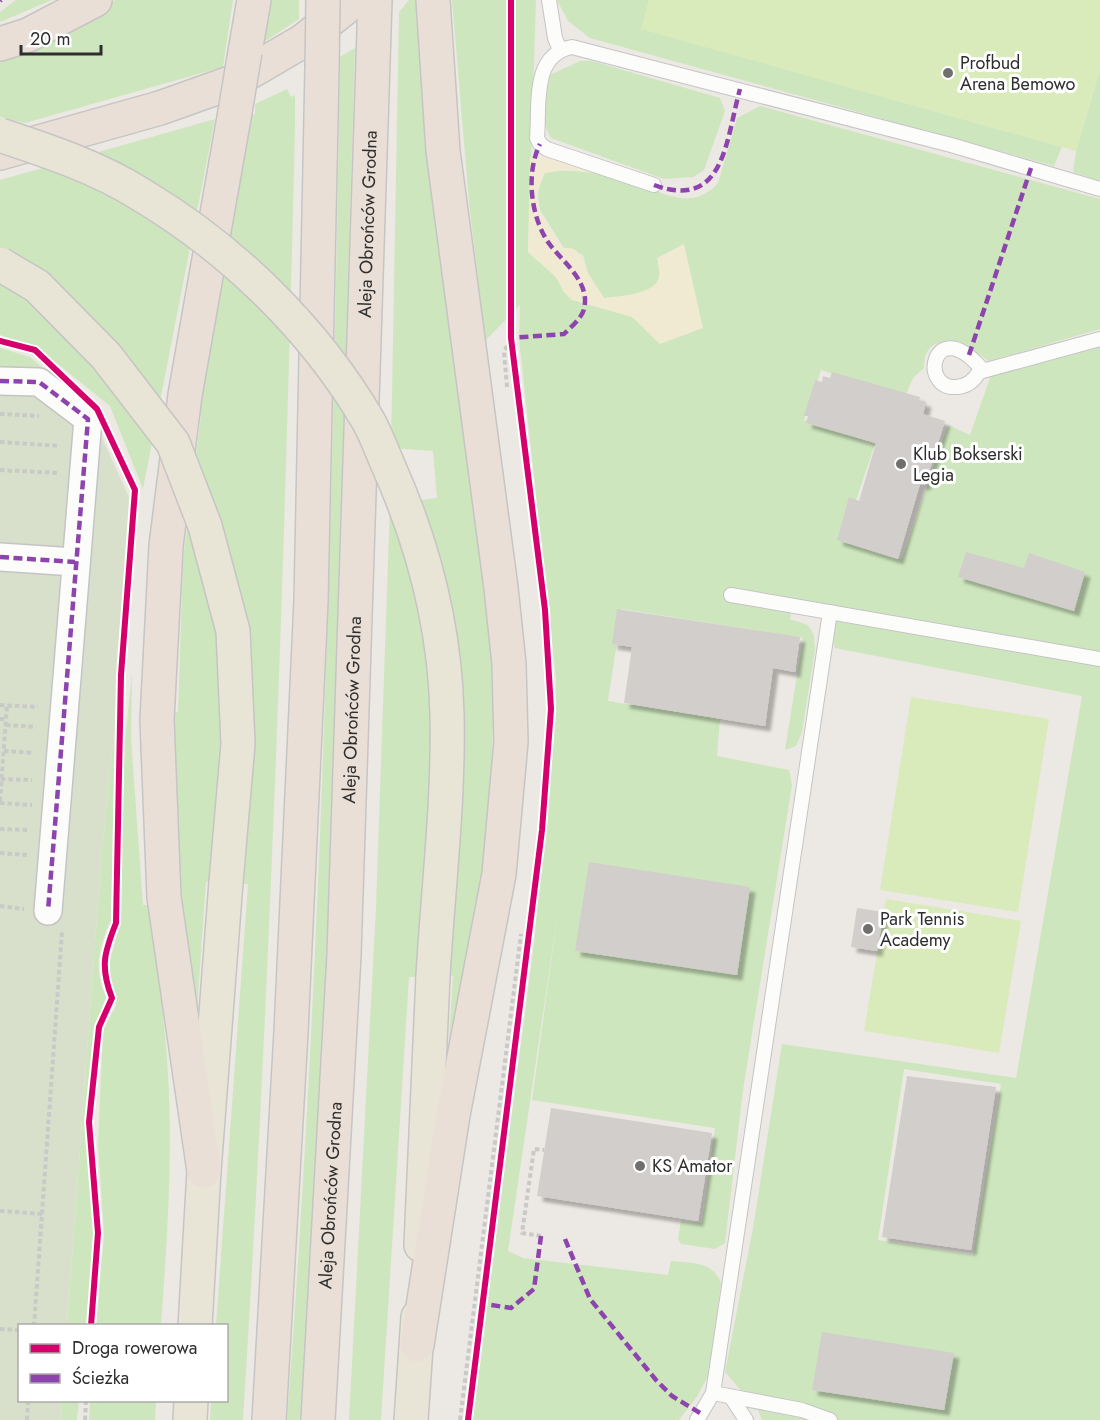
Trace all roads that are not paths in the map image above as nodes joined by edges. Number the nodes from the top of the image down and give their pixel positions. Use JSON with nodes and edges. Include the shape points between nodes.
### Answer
{"nodes":[{"id":1,"x":95,"y":0,"type":"edge"},
{"id":2,"x":254,"y":0,"type":"edge"},
{"id":3,"x":323,"y":0,"type":"edge"},
{"id":4,"x":355,"y":0,"type":"edge"},
{"id":5,"x":375,"y":0,"type":"edge"},
{"id":6,"x":433,"y":0,"type":"edge"},
{"id":7,"x":549,"y":0,"type":"edge"},
{"id":8,"x":0,"y":44,"type":"edge"},
{"id":9,"x":560,"y":50,"type":"junction"},
{"id":10,"x":0,"y":135,"type":"edge"},
{"id":11,"x":0,"y":153,"type":"edge"},
{"id":12,"x":654,"y":186,"type":"dead end"},
{"id":13,"x":1100,"y":189,"type":"edge"},
{"id":14,"x":0,"y":264,"type":"edge"},
{"id":15,"x":1100,"y":339,"type":"edge"},
{"id":16,"x":979,"y":372,"type":"dead end"},
{"id":17,"x":0,"y":381,"type":"edge"},
{"id":18,"x":0,"y":557,"type":"edge"},
{"id":19,"x":75,"y":562,"type":"junction"},
{"id":20,"x":731,"y":595,"type":"dead end"},
{"id":21,"x":830,"y":612,"type":"junction"},
{"id":22,"x":1100,"y":659,"type":"edge"},
{"id":23,"x":55,"y":917,"type":"road end"},
{"id":24,"x":204,"y":1171,"type":"junction"},
{"id":25,"x":195,"y":1324,"type":"edge"},
{"id":26,"x":417,"y":1345,"type":"junction"},
{"id":27,"x":713,"y":1394,"type":"junction"},
{"id":28,"x":731,"y":1397,"type":"junction"},
{"id":29,"x":191,"y":1402,"type":"edge"},
{"id":30,"x":799,"y":1415,"type":"edge"},
{"id":31,"x":190,"y":1420,"type":"edge"},
{"id":32,"x":269,"y":1420,"type":"edge"},
{"id":33,"x":318,"y":1420,"type":"edge"},
{"id":34,"x":411,"y":1420,"type":"edge"},
{"id":35,"x":697,"y":1420,"type":"edge"},
{"id":36,"x":746,"y":1420,"type":"edge"},
{"id":37,"x":830,"y":1420,"type":"edge"}],
"edges":[{"from":1,"to":8,"type":"highway","via":[[28,35]]},
{"from":2,"to":24,"type":"highway","bridge":true,"via":[[185,395],[166,546],[157,720],[164,897]]},
{"from":3,"to":32,"type":"highway","bridge":true,"via":[[311,613]]},
{"from":4,"to":11,"type":"highway","via":[[303,41],[232,82],[160,108]]},
{"from":5,"to":33,"type":"highway","name":"Aleja Obrońców Grodna","via":[[344,955]]},
{"from":6,"to":26,"type":"highway","via":[[443,151],[509,663],[511,742],[499,874],[453,1115]]},
{"from":7,"to":9,"type":"lane"},
{"from":9,"to":12,"type":"lane","via":[[549,57],[543,68],[537,138],[540,144]]},
{"from":9,"to":13,"type":"lane","via":[[572,47],[740,89]]},
{"from":10,"to":26,"type":"main road","bridge":true,"via":[[64,156],[139,193],[216,245],[296,322],[369,423],[406,506],[428,578],[441,648],[447,713]]},
{"from":14,"to":24,"type":"main road","bridge":true,"via":[[36,285],[106,356],[173,443],[205,526],[233,632],[238,744]]},
{"from":15,"to":16,"type":"lane"},
{"from":17,"to":19,"type":"street","via":[[39,382],[88,418]]},
{"from":18,"to":19,"type":"street"},
{"from":19,"to":23,"type":"street","via":[[57,780]]},
{"from":20,"to":21,"type":"lane"},
{"from":21,"to":22,"type":"lane"},
{"from":21,"to":27,"type":"lane"},
{"from":24,"to":25,"type":"main road"},
{"from":26,"to":34,"type":"main road"},
{"from":27,"to":28,"type":"lane"},
{"from":27,"to":35,"type":"lane"},
{"from":28,"to":30,"type":"lane"},
{"from":28,"to":36,"type":"lane"},
{"from":29,"to":31,"type":"main road"},
{"from":30,"to":37,"type":"lane"}]}
